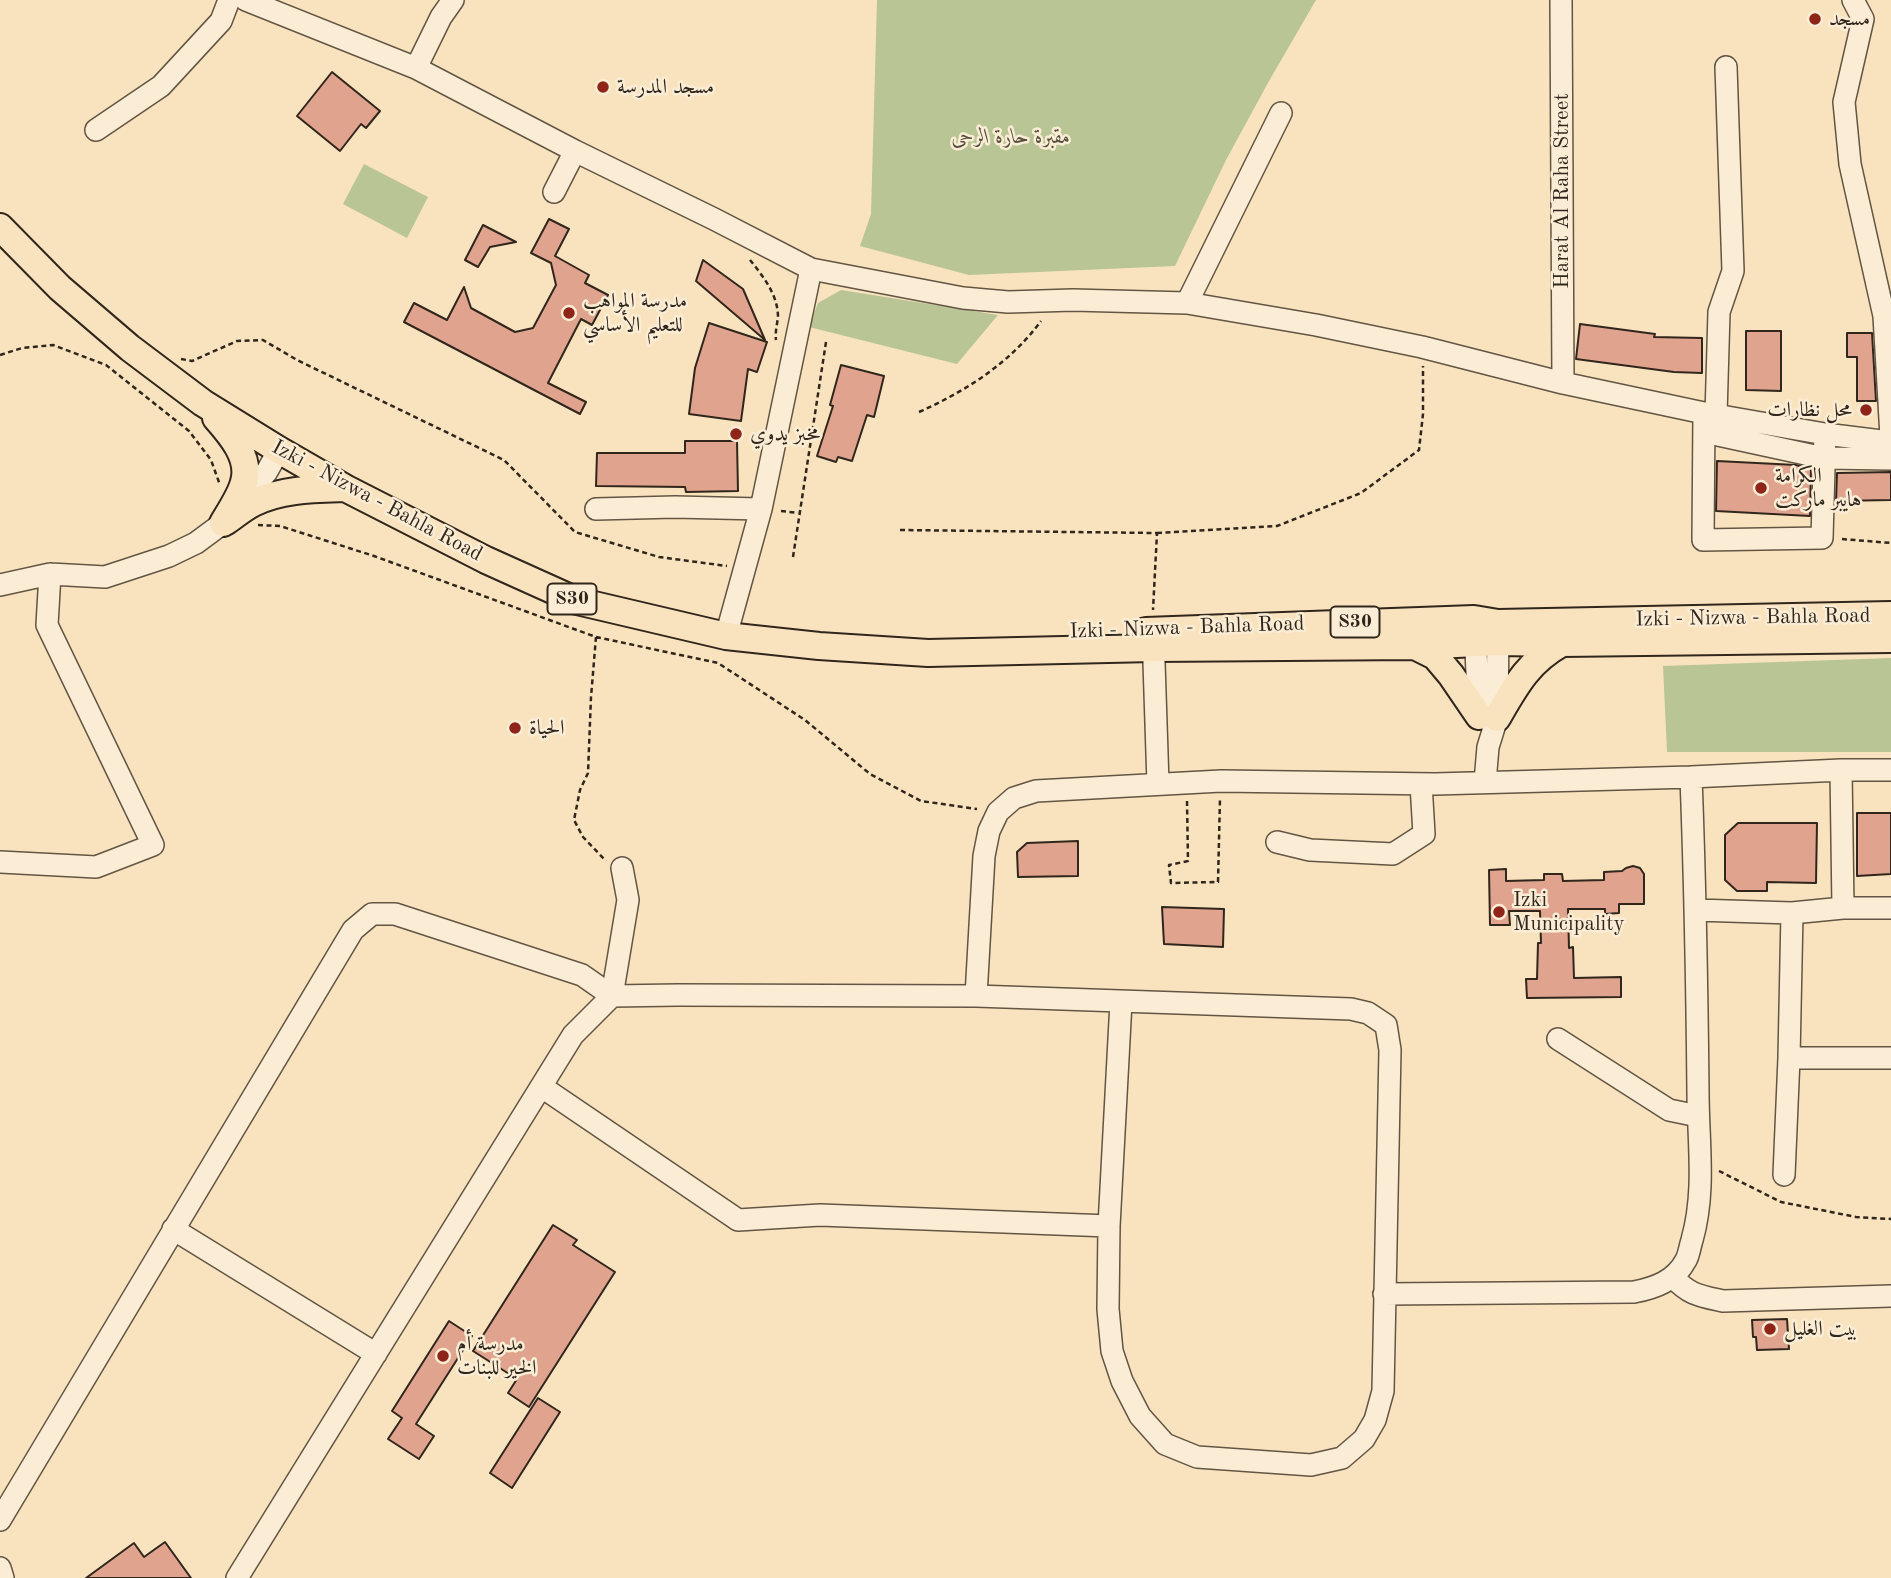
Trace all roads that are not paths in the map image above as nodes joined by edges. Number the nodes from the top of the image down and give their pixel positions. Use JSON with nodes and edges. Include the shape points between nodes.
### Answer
{"nodes":[{"id":1,"x":229,"y":0,"type":"edge"},
{"id":2,"x":246,"y":0,"type":"edge"},
{"id":3,"x":453,"y":0,"type":"edge"},
{"id":4,"x":1561,"y":0,"type":"edge"},
{"id":5,"x":1853,"y":0,"type":"edge"},
{"id":6,"x":1726,"y":67,"type":"dead end"},
{"id":7,"x":416,"y":68,"type":"junction"},
{"id":8,"x":1281,"y":113,"type":"dead end"},
{"id":9,"x":96,"y":130,"type":"dead end"},
{"id":10,"x":575,"y":151,"type":"junction"},
{"id":11,"x":554,"y":192,"type":"dead end"},
{"id":12,"x":0,"y":227,"type":"edge"},
{"id":13,"x":811,"y":270,"type":"junction"},
{"id":14,"x":1187,"y":303,"type":"junction"},
{"id":15,"x":1563,"y":383,"type":"junction"},
{"id":16,"x":203,"y":403,"type":"junction"},
{"id":17,"x":1708,"y":420,"type":"junction"},
{"id":18,"x":1825,"y":434,"type":"junction"},
{"id":19,"x":1891,"y":439,"type":"edge"},
{"id":20,"x":279,"y":450,"type":"junction"},
{"id":21,"x":1824,"y":458,"type":"junction"},
{"id":22,"x":1891,"y":459,"type":"edge"},
{"id":23,"x":345,"y":488,"type":"junction"},
{"id":24,"x":596,"y":509,"type":"dead end"},
{"id":25,"x":761,"y":509,"type":"junction"},
{"id":26,"x":223,"y":523,"type":"junction"},
{"id":27,"x":50,"y":574,"type":"junction"},
{"id":28,"x":0,"y":585,"type":"edge"},
{"id":29,"x":1891,"y":615,"type":"edge"},
{"id":30,"x":1487,"y":631,"type":"junction"},
{"id":31,"x":726,"y":636,"type":"junction"},
{"id":32,"x":1153,"y":639,"type":"junction"},
{"id":33,"x":1891,"y":639,"type":"edge"},
{"id":34,"x":1562,"y":643,"type":"junction"},
{"id":35,"x":1416,"y":646,"type":"junction"},
{"id":36,"x":1488,"y":717,"type":"junction"},
{"id":37,"x":1841,"y":770,"type":"junction"},
{"id":38,"x":1891,"y":770,"type":"edge"},
{"id":39,"x":1691,"y":777,"type":"junction"},
{"id":40,"x":1485,"y":782,"type":"junction"},
{"id":41,"x":1158,"y":784,"type":"junction"},
{"id":42,"x":1421,"y":784,"type":"junction"},
{"id":43,"x":1277,"y":842,"type":"dead end"},
{"id":44,"x":0,"y":862,"type":"edge"},
{"id":45,"x":622,"y":868,"type":"road end"},
{"id":46,"x":1843,"y":908,"type":"junction"},
{"id":47,"x":1891,"y":908,"type":"edge"},
{"id":48,"x":1696,"y":910,"type":"junction"},
{"id":49,"x":1792,"y":913,"type":"junction"},
{"id":50,"x":612,"y":996,"type":"junction"},
{"id":51,"x":976,"y":996,"type":"junction"},
{"id":52,"x":1121,"y":1002,"type":"junction"},
{"id":53,"x":1558,"y":1039,"type":"dead end"},
{"id":54,"x":1789,"y":1058,"type":"junction"},
{"id":55,"x":1891,"y":1058,"type":"edge"},
{"id":56,"x":542,"y":1087,"type":"junction"},
{"id":57,"x":1698,"y":1116,"type":"junction"},
{"id":58,"x":1784,"y":1175,"type":"dead end"},
{"id":59,"x":1109,"y":1226,"type":"junction"},
{"id":60,"x":173,"y":1229,"type":"junction"},
{"id":61,"x":1673,"y":1277,"type":"junction"},
{"id":62,"x":1384,"y":1294,"type":"junction"},
{"id":63,"x":1891,"y":1296,"type":"edge"},
{"id":64,"x":376,"y":1354,"type":"junction"},
{"id":65,"x":0,"y":1520,"type":"edge"},
{"id":66,"x":0,"y":1568,"type":"edge"},
{"id":67,"x":3,"y":1578,"type":"edge"},
{"id":68,"x":237,"y":1578,"type":"edge"}],
"edges":[{"from":1,"to":9,"type":"street","via":[[221,21],[161,86]]},
{"from":2,"to":7,"type":"street"},
{"from":3,"to":7,"type":"street"},
{"from":4,"to":15,"type":"street","name":"Harat Al Raha Street"},
{"from":5,"to":19,"type":"street","via":[[1863,19],[1844,102],[1850,164],[1884,316]]},
{"from":6,"to":17,"type":"street","via":[[1733,271],[1719,312]]},
{"from":7,"to":10,"type":"street"},
{"from":8,"to":14,"type":"street"},
{"from":10,"to":11,"type":"street"},
{"from":10,"to":13,"type":"street"},
{"from":12,"to":16,"type":"main road","name":"Izki - Nizwa - Bahla Road","number":"S30","via":[[60,288]]},
{"from":13,"to":14,"type":"street","via":[[1008,302]]},
{"from":13,"to":25,"type":"street"},
{"from":14,"to":15,"type":"street","via":[[1422,347]]},
{"from":15,"to":17,"type":"street"},
{"from":16,"to":20,"type":"main road","name":"Izki - Nizwa - Bahla Road","number":"S30"},
{"from":16,"to":26,"type":"main road","via":[[233,438],[245,463],[245,482]]},
{"from":17,"to":18,"type":"street"},
{"from":17,"to":21,"type":"street"},
{"from":17,"to":21,"type":"street","via":[[1703,540],[1822,538]]},
{"from":18,"to":19,"type":"street"},
{"from":18,"to":21,"type":"street"},
{"from":20,"to":23,"type":"main road","name":"Izki - Nizwa - Bahla Road","number":"S30"},
{"from":20,"to":26,"type":"street","via":[[266,473]]},
{"from":21,"to":22,"type":"street"},
{"from":23,"to":26,"type":"main road","via":[[275,495]]},
{"from":23,"to":31,"type":"main road","name":"Izki - Nizwa - Bahla Road","number":"S30","via":[[577,601]]},
{"from":24,"to":25,"type":"street"},
{"from":25,"to":31,"type":"street"},
{"from":26,"to":27,"type":"street","via":[[169,556],[105,577]]},
{"from":27,"to":28,"type":"street"},
{"from":27,"to":44,"type":"street","via":[[47,625],[153,845],[96,867]]},
{"from":29,"to":30,"type":"main road","name":"Izki - Nizwa - Bahla Road","number":"S30"},
{"from":30,"to":32,"type":"main road","name":"Izki - Nizwa - Bahla Road","number":"S30"},
{"from":30,"to":34,"type":"main road","name":"Izki - Nizwa - Bahla Road","number":"S30"},
{"from":30,"to":35,"type":"main road","name":"Izki - Nizwa - Bahla Road","number":"S30"},
{"from":30,"to":36,"type":"street"},
{"from":31,"to":32,"type":"main road","name":"Izki - Nizwa - Bahla Road","number":"S30","via":[[819,646],[934,637]]},
{"from":32,"to":35,"type":"main road","name":"Izki - Nizwa - Bahla Road","number":"S30"},
{"from":32,"to":41,"type":"street"},
{"from":33,"to":34,"type":"main road","name":"Izki - Nizwa - Bahla Road","number":"S30"},
{"from":34,"to":36,"type":"main road","via":[[1533,662]]},
{"from":35,"to":36,"type":"main road","via":[[1435,656]]},
{"from":36,"to":40,"type":"street"},
{"from":37,"to":38,"type":"street"},
{"from":37,"to":39,"type":"street"},
{"from":37,"to":46,"type":"street"},
{"from":39,"to":40,"type":"street"},
{"from":39,"to":48,"type":"street"},
{"from":40,"to":42,"type":"street"},
{"from":41,"to":42,"type":"street"},
{"from":41,"to":51,"type":"street","via":[[1036,791],[1014,798],[998,812],[984,856]]},
{"from":42,"to":43,"type":"street","via":[[1424,834],[1393,854],[1310,850]]},
{"from":45,"to":50,"type":"street","via":[[628,900]]},
{"from":46,"to":47,"type":"street"},
{"from":46,"to":49,"type":"street"},
{"from":48,"to":49,"type":"street"},
{"from":48,"to":57,"type":"street"},
{"from":49,"to":54,"type":"street"},
{"from":50,"to":51,"type":"street"},
{"from":50,"to":56,"type":"street","via":[[573,1035]]},
{"from":50,"to":60,"type":"street","via":[[582,975],[395,914],[372,914],[353,930]]},
{"from":51,"to":52,"type":"street"},
{"from":52,"to":59,"type":"street"},
{"from":52,"to":62,"type":"street","via":[[1351,1009],[1386,1025],[1390,1050]]},
{"from":53,"to":57,"type":"street","via":[[1669,1110]]},
{"from":54,"to":55,"type":"street"},
{"from":54,"to":58,"type":"street"},
{"from":56,"to":59,"type":"street","via":[[738,1220],[820,1214]]},
{"from":56,"to":64,"type":"street"},
{"from":57,"to":61,"type":"street","via":[[1702,1171],[1696,1225],[1686,1260]]},
{"from":59,"to":62,"type":"street","via":[[1108,1309],[1112,1351],[1122,1381],[1140,1416],[1166,1444],[1197,1457],[1311,1465],[1342,1458],[1364,1439],[1383,1391]]},
{"from":60,"to":64,"type":"street"},
{"from":60,"to":65,"type":"street"},
{"from":61,"to":62,"type":"street","via":[[1655,1288],[1634,1292]]},
{"from":61,"to":63,"type":"street","via":[[1698,1296],[1723,1301]]},
{"from":64,"to":68,"type":"street"},
{"from":66,"to":67,"type":"street"}]}
